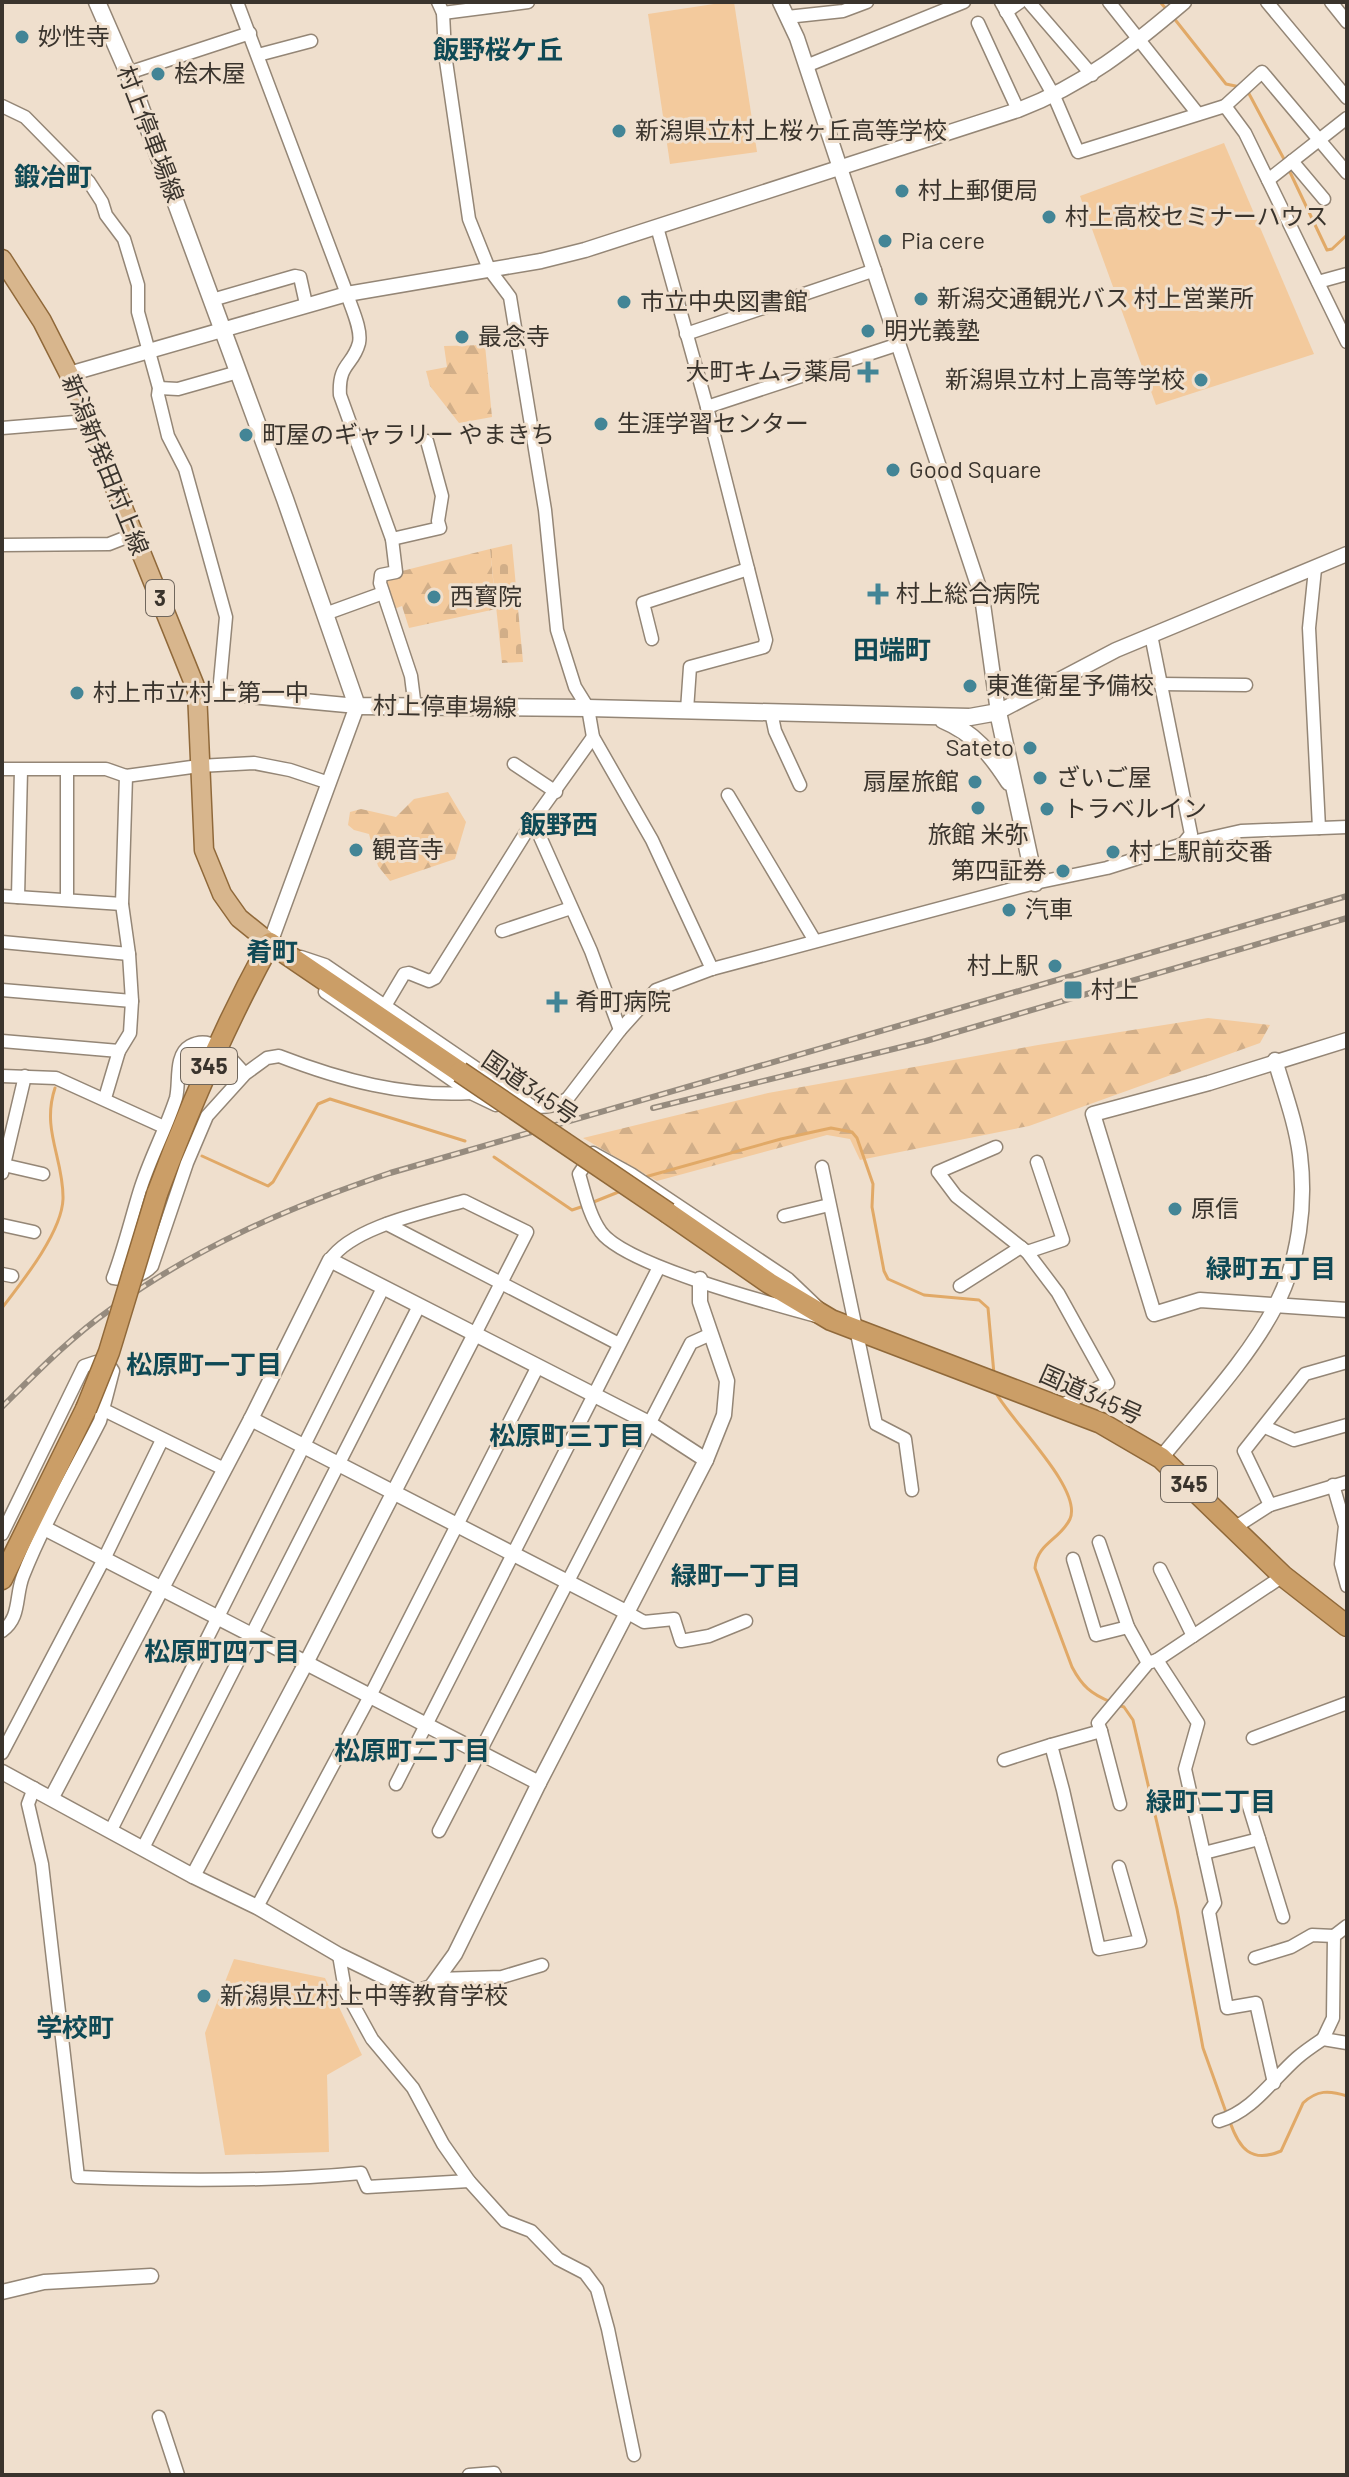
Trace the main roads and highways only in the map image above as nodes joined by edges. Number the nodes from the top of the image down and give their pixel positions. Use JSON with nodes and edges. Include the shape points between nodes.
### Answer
{"nodes":[{"id":1,"x":100,"y":8,"type":"edge"},
{"id":2,"x":2,"y":259,"type":"edge"},
{"id":3,"x":932,"y":716,"type":"junction"},
{"id":4,"x":1015,"y":790,"type":"junction"},
{"id":5,"x":1035,"y":883,"type":"road end"},
{"id":6,"x":278,"y":948,"type":"junction"},
{"id":7,"x":2,"y":1579,"type":"edge"},
{"id":8,"x":1347,"y":1626,"type":"edge"}],
"edges":[{"from":1,"to":3,"type":"main road","name":"村上停車場線","via":[[212,300],[357,706]]},
{"from":2,"to":6,"type":"main road","name":"新潟新発田村上線","number":"3","via":[[69,374],[197,691],[204,850],[222,894],[239,918]]},
{"from":3,"to":4,"type":"main road","via":[[965,729],[990,753]]},
{"from":3,"to":4,"type":"main road","name":"村上停車場線","via":[[998,712]]},
{"from":4,"to":5,"type":"main road"},
{"from":6,"to":7,"type":"highway","number":"345","bridge":true,"via":[[218,1046],[177,1138],[95,1410]]},
{"from":6,"to":8,"type":"highway","name":"国道345号","number":"345","bridge":true,"via":[[831,1320],[1101,1423],[1161,1458],[1283,1576]]}]}
